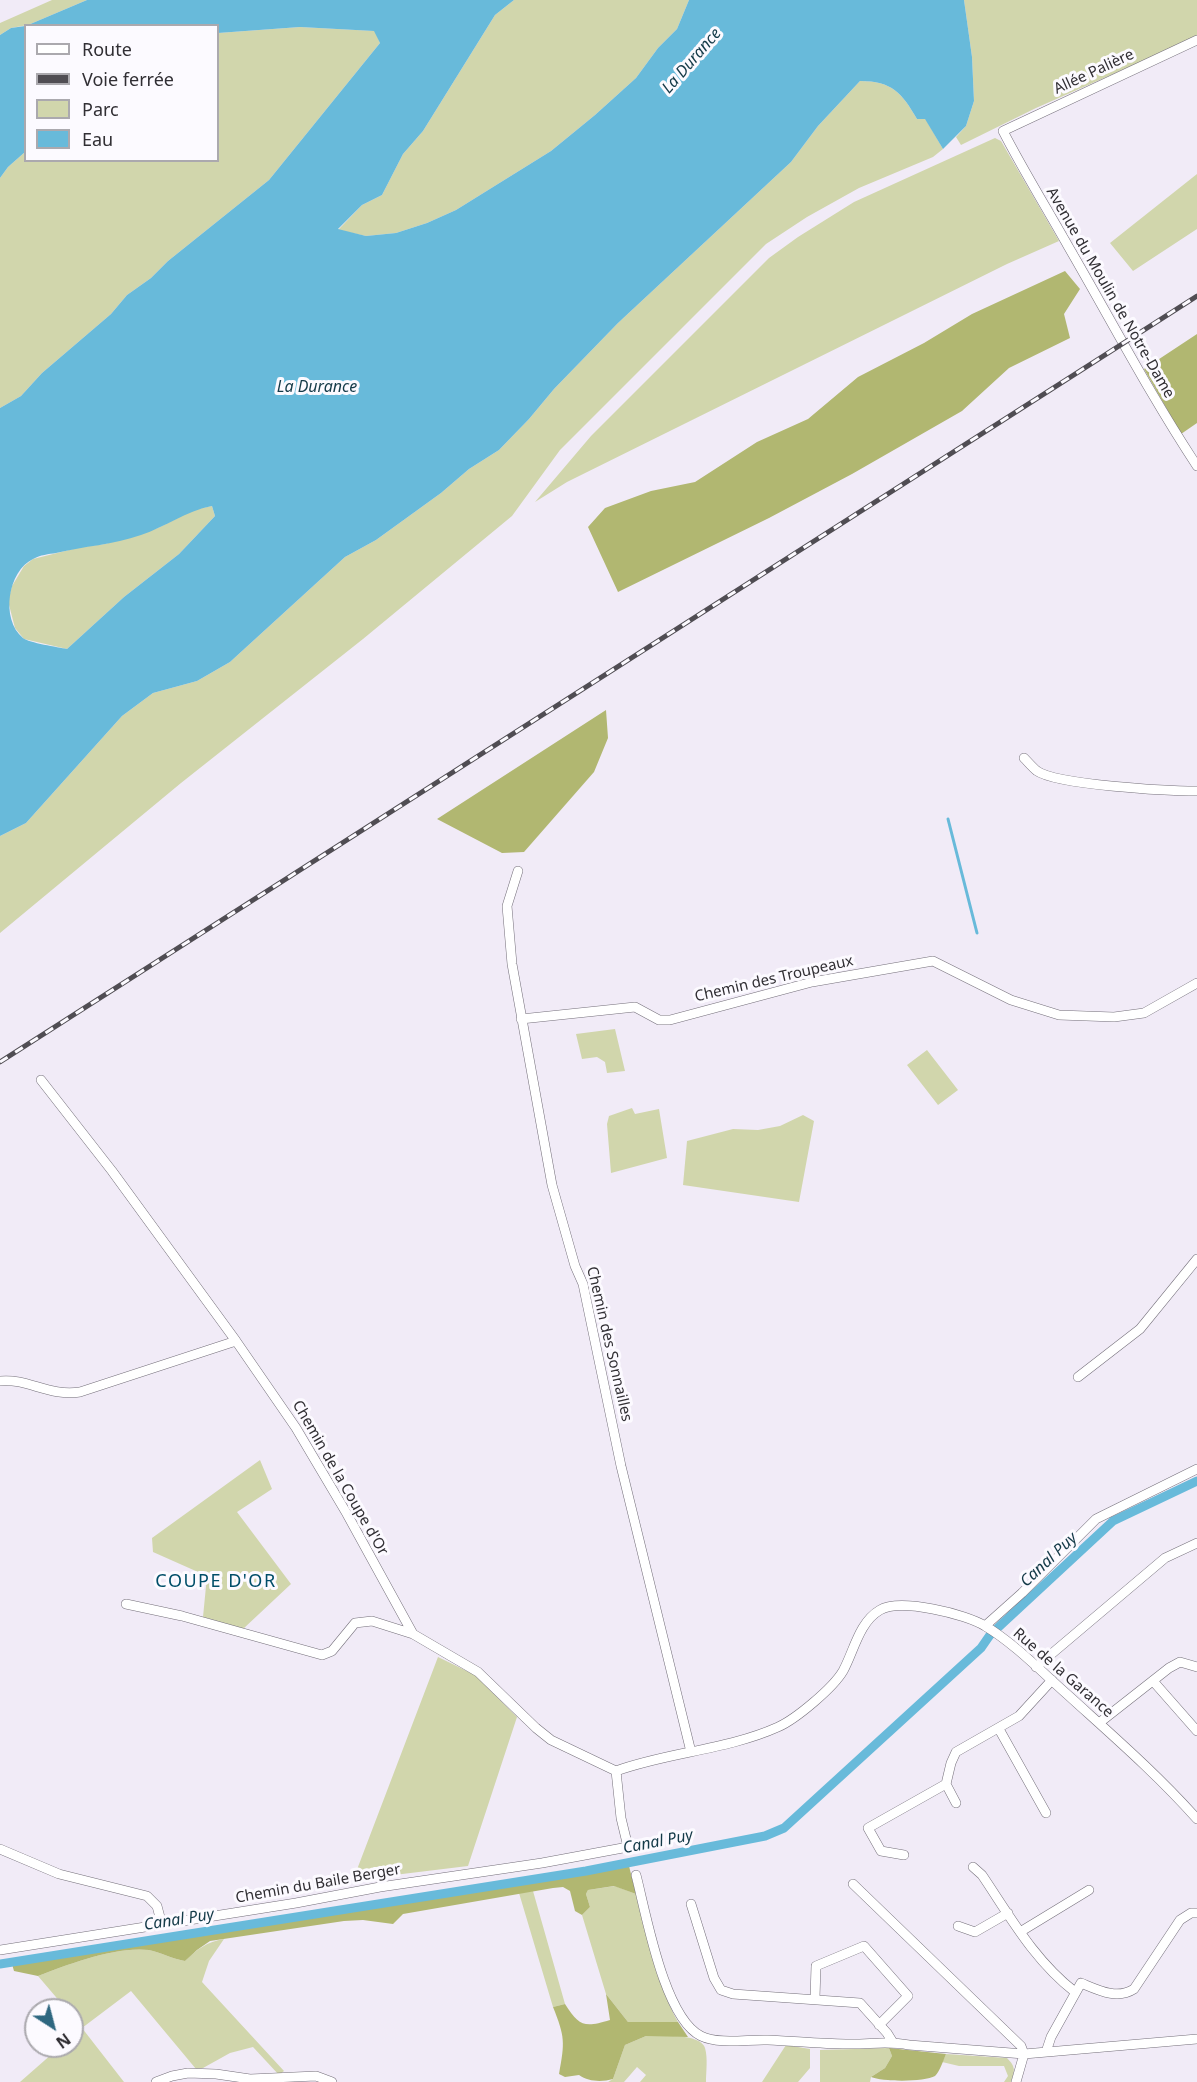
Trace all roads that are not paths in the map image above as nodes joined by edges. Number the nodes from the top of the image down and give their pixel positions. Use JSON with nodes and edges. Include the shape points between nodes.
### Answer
{"nodes":[{"id":1,"x":1197,"y":40,"type":"edge"},
{"id":2,"x":1003,"y":131,"type":"joint"},
{"id":3,"x":1197,"y":466,"type":"edge"},
{"id":4,"x":1024,"y":758,"type":"dead end"},
{"id":5,"x":1197,"y":791,"type":"edge"},
{"id":6,"x":518,"y":870,"type":"dead end"},
{"id":7,"x":1197,"y":983,"type":"edge"},
{"id":8,"x":521,"y":1018,"type":"junction"},
{"id":9,"x":41,"y":1080,"type":"dead end"},
{"id":10,"x":1197,"y":1259,"type":"edge"},
{"id":11,"x":236,"y":1341,"type":"junction"},
{"id":12,"x":1078,"y":1377,"type":"dead end"},
{"id":13,"x":0,"y":1381,"type":"edge"},
{"id":14,"x":1197,"y":1469,"type":"edge"},
{"id":15,"x":1197,"y":1543,"type":"edge"},
{"id":16,"x":126,"y":1604,"type":"dead end"},
{"id":17,"x":988,"y":1628,"type":"junction"},
{"id":18,"x":413,"y":1634,"type":"junction"},
{"id":19,"x":1036,"y":1666,"type":"junction"},
{"id":20,"x":1197,"y":1666,"type":"edge"},
{"id":21,"x":1052,"y":1680,"type":"junction"},
{"id":22,"x":1153,"y":1681,"type":"junction"},
{"id":23,"x":1099,"y":1724,"type":"junction"},
{"id":24,"x":999,"y":1729,"type":"junction"},
{"id":25,"x":1197,"y":1731,"type":"edge"},
{"id":26,"x":691,"y":1752,"type":"junction"},
{"id":27,"x":616,"y":1771,"type":"junction"},
{"id":28,"x":946,"y":1784,"type":"junction"},
{"id":29,"x":956,"y":1803,"type":"dead end"},
{"id":30,"x":1046,"y":1813,"type":"dead end"},
{"id":31,"x":1197,"y":1819,"type":"edge"},
{"id":32,"x":0,"y":1849,"type":"edge"},
{"id":33,"x":904,"y":1856,"type":"dead end"},
{"id":34,"x":973,"y":1866,"type":"dead end"},
{"id":35,"x":636,"y":1875,"type":"dead end"},
{"id":36,"x":853,"y":1884,"type":"dead end"},
{"id":37,"x":1089,"y":1890,"type":"dead end"},
{"id":38,"x":691,"y":1904,"type":"dead end"},
{"id":39,"x":1008,"y":1913,"type":"junction"},
{"id":40,"x":1197,"y":1913,"type":"edge"},
{"id":41,"x":162,"y":1925,"type":"junction"},
{"id":42,"x":958,"y":1926,"type":"dead end"},
{"id":43,"x":1020,"y":1932,"type":"junction"},
{"id":44,"x":0,"y":1950,"type":"edge"},
{"id":45,"x":1076,"y":1992,"type":"junction"},
{"id":46,"x":815,"y":1998,"type":"junction"},
{"id":47,"x":879,"y":2025,"type":"junction"},
{"id":48,"x":1197,"y":2039,"type":"edge"},
{"id":49,"x":892,"y":2041,"type":"junction"},
{"id":50,"x":1046,"y":2052,"type":"junction"},
{"id":51,"x":1024,"y":2054,"type":"junction"},
{"id":52,"x":156,"y":2082,"type":"edge"},
{"id":53,"x":332,"y":2082,"type":"edge"},
{"id":54,"x":1016,"y":2082,"type":"edge"}],
"edges":[{"from":1,"to":2,"type":"street","name":"Allée Palière"},
{"from":2,"to":3,"type":"street","name":"Avenue du Moulin de Notre-Dame","via":[[1162,415]]},
{"from":4,"to":5,"type":"street","via":[[1038,772],[1061,779]]},
{"from":6,"to":8,"type":"street","name":"Chemin des Sonnailles","via":[[507,918]]},
{"from":7,"to":8,"type":"street","name":"Chemin des Troupeaux","via":[[1144,1014],[1059,1014],[1011,1000],[933,961],[812,982],[670,1020],[659,1020],[636,1007]]},
{"from":8,"to":26,"type":"street","name":"Chemin des Sonnailles","via":[[552,1185],[583,1284],[621,1466]]},
{"from":9,"to":11,"type":"street","name":"Chemin de la Coupe d'Or"},
{"from":10,"to":12,"type":"street","via":[[1140,1329]]},
{"from":11,"to":13,"type":"street","via":[[80,1392],[66,1394],[14,1380]]},
{"from":11,"to":18,"type":"street","name":"Chemin de la Coupe d'Or","via":[[302,1438]]},
{"from":14,"to":17,"type":"street","via":[[1096,1519]]},
{"from":15,"to":19,"type":"street","via":[[1165,1558]]},
{"from":16,"to":18,"type":"street","via":[[322,1654],[332,1651],[355,1623],[372,1621]]},
{"from":17,"to":19,"type":"street","name":"Rue de la Garance"},
{"from":17,"to":26,"type":"street","name":"Rue de la Garance","via":[[971,1619],[932,1610],[905,1606],[881,1609],[867,1620],[841,1673],[817,1700],[780,1726]]},
{"from":18,"to":27,"type":"street","via":[[478,1672],[552,1740]]},
{"from":19,"to":21,"type":"street","name":"Rue de la Garance"},
{"from":20,"to":22,"type":"street","via":[[1180,1662]]},
{"from":21,"to":23,"type":"street","name":"Rue de la Garance"},
{"from":21,"to":24,"type":"street","via":[[1019,1716]]},
{"from":22,"to":23,"type":"street"},
{"from":22,"to":25,"type":"street"},
{"from":23,"to":31,"type":"street","name":"Rue de la Garance"},
{"from":24,"to":28,"type":"street","via":[[956,1752]]},
{"from":24,"to":30,"type":"street"},
{"from":26,"to":27,"type":"street"},
{"from":27,"to":41,"type":"street","name":"Chemin du Baile Berger","via":[[628,1847]]},
{"from":28,"to":29,"type":"street"},
{"from":28,"to":33,"type":"street","via":[[868,1828],[881,1851]]},
{"from":32,"to":41,"type":"street","via":[[59,1874],[147,1896],[157,1906]]},
{"from":34,"to":39,"type":"street"},
{"from":35,"to":49,"type":"street","via":[[663,1979],[689,2028],[716,2040],[848,2044]]},
{"from":36,"to":51,"type":"street","via":[[1021,2046]]},
{"from":37,"to":43,"type":"street"},
{"from":38,"to":46,"type":"street","via":[[721,1990]]},
{"from":39,"to":42,"type":"street","via":[[975,1932]]},
{"from":39,"to":43,"type":"street"},
{"from":40,"to":45,"type":"street","via":[[1180,1920],[1134,1989],[1109,1994],[1081,1983]]},
{"from":41,"to":44,"type":"street","name":"Chemin du Baile Berger"},
{"from":43,"to":45,"type":"street","via":[[1044,1964]]},
{"from":45,"to":50,"type":"street"},
{"from":46,"to":47,"type":"street","via":[[860,2003]]},
{"from":46,"to":47,"type":"street","via":[[816,1966],[864,1946],[908,1996]]},
{"from":47,"to":49,"type":"street"},
{"from":48,"to":50,"type":"street"},
{"from":49,"to":51,"type":"street"},
{"from":50,"to":51,"type":"street"},
{"from":51,"to":54,"type":"street"},
{"from":52,"to":53,"type":"street","via":[[188,2073],[249,2079],[316,2076]]}]}
